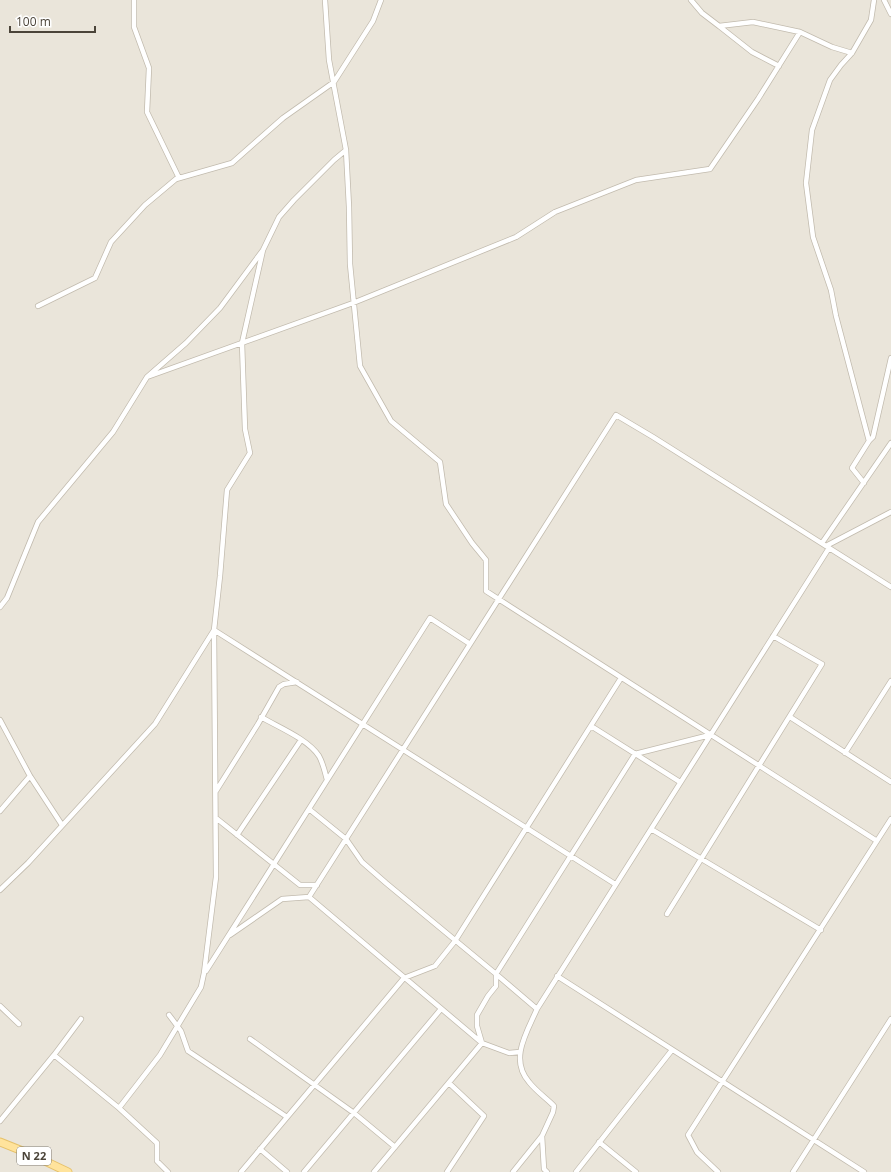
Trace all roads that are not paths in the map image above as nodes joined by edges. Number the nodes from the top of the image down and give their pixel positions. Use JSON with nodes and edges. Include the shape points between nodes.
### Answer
{"nodes":[{"id":1,"x":134,"y":0,"type":"edge"},
{"id":2,"x":325,"y":0,"type":"edge"},
{"id":3,"x":381,"y":0,"type":"edge"},
{"id":4,"x":691,"y":0,"type":"edge"},
{"id":5,"x":874,"y":0,"type":"edge"},
{"id":6,"x":884,"y":0,"type":"edge"},
{"id":7,"x":891,"y":14,"type":"edge"},
{"id":8,"x":719,"y":26,"type":"junction"},
{"id":9,"x":800,"y":32,"type":"junction"},
{"id":10,"x":852,"y":53,"type":"junction"},
{"id":11,"x":779,"y":66,"type":"junction"},
{"id":12,"x":334,"y":82,"type":"junction"},
{"id":13,"x":346,"y":150,"type":"junction"},
{"id":14,"x":179,"y":178,"type":"junction"},
{"id":15,"x":264,"y":250,"type":"junction"},
{"id":16,"x":353,"y":303,"type":"junction"},
{"id":17,"x":38,"y":306,"type":"dead end"},
{"id":18,"x":242,"y":342,"type":"junction"},
{"id":19,"x":891,"y":358,"type":"edge"},
{"id":20,"x":147,"y":377,"type":"junction"},
{"id":21,"x":869,"y":441,"type":"junction"},
{"id":22,"x":891,"y":443,"type":"edge"},
{"id":23,"x":864,"y":483,"type":"junction"},
{"id":24,"x":891,"y":512,"type":"edge"},
{"id":25,"x":826,"y":546,"type":"junction"},
{"id":26,"x":891,"y":587,"type":"edge"},
{"id":27,"x":498,"y":600,"type":"junction"},
{"id":28,"x":0,"y":608,"type":"edge"},
{"id":29,"x":214,"y":630,"type":"junction"},
{"id":30,"x":773,"y":636,"type":"junction"},
{"id":31,"x":470,"y":644,"type":"junction"},
{"id":32,"x":621,"y":678,"type":"junction"},
{"id":33,"x":891,"y":681,"type":"edge"},
{"id":34,"x":297,"y":682,"type":"junction"},
{"id":35,"x":261,"y":717,"type":"junction"},
{"id":36,"x":790,"y":717,"type":"junction"},
{"id":37,"x":0,"y":720,"type":"edge"},
{"id":38,"x":362,"y":724,"type":"junction"},
{"id":39,"x":591,"y":726,"type":"junction"},
{"id":40,"x":710,"y":735,"type":"junction"},
{"id":41,"x":301,"y":740,"type":"junction"},
{"id":42,"x":403,"y":750,"type":"junction"},
{"id":43,"x":845,"y":752,"type":"junction"},
{"id":44,"x":635,"y":754,"type":"junction"},
{"id":45,"x":759,"y":765,"type":"junction"},
{"id":46,"x":30,"y":776,"type":"junction"},
{"id":47,"x":327,"y":780,"type":"junction"},
{"id":48,"x":680,"y":782,"type":"junction"},
{"id":49,"x":891,"y":782,"type":"edge"},
{"id":50,"x":216,"y":792,"type":"junction"},
{"id":51,"x":309,"y":809,"type":"junction"},
{"id":52,"x":0,"y":811,"type":"edge"},
{"id":53,"x":216,"y":818,"type":"junction"},
{"id":54,"x":891,"y":819,"type":"edge"},
{"id":55,"x":62,"y":825,"type":"junction"},
{"id":56,"x":526,"y":828,"type":"junction"},
{"id":57,"x":651,"y":828,"type":"junction"},
{"id":58,"x":237,"y":836,"type":"junction"},
{"id":59,"x":346,"y":840,"type":"junction"},
{"id":60,"x":877,"y":841,"type":"junction"},
{"id":61,"x":571,"y":856,"type":"junction"},
{"id":62,"x":701,"y":858,"type":"junction"},
{"id":63,"x":273,"y":864,"type":"junction"},
{"id":64,"x":615,"y":884,"type":"junction"},
{"id":65,"x":317,"y":885,"type":"junction"},
{"id":66,"x":0,"y":890,"type":"edge"},
{"id":67,"x":309,"y":898,"type":"junction"},
{"id":68,"x":667,"y":914,"type":"dead end"},
{"id":69,"x":821,"y":930,"type":"junction"},
{"id":70,"x":228,"y":936,"type":"junction"},
{"id":71,"x":454,"y":941,"type":"junction"},
{"id":72,"x":204,"y":973,"type":"junction"},
{"id":73,"x":496,"y":974,"type":"junction"},
{"id":74,"x":557,"y":976,"type":"junction"},
{"id":75,"x":404,"y":978,"type":"junction"},
{"id":76,"x":0,"y":1006,"type":"edge"},
{"id":77,"x":441,"y":1009,"type":"junction"},
{"id":78,"x":537,"y":1009,"type":"junction"},
{"id":79,"x":170,"y":1015,"type":"dead end"},
{"id":80,"x":80,"y":1019,"type":"dead end"},
{"id":81,"x":891,"y":1019,"type":"edge"},
{"id":82,"x":19,"y":1024,"type":"dead end"},
{"id":83,"x":178,"y":1027,"type":"junction"},
{"id":84,"x":250,"y":1039,"type":"dead end"},
{"id":85,"x":482,"y":1043,"type":"junction"},
{"id":86,"x":672,"y":1050,"type":"junction"},
{"id":87,"x":520,"y":1052,"type":"junction"},
{"id":88,"x":54,"y":1055,"type":"junction"},
{"id":89,"x":723,"y":1082,"type":"junction"},
{"id":90,"x":449,"y":1083,"type":"junction"},
{"id":91,"x":315,"y":1085,"type":"junction"},
{"id":92,"x":119,"y":1108,"type":"junction"},
{"id":93,"x":354,"y":1112,"type":"junction"},
{"id":94,"x":288,"y":1117,"type":"junction"},
{"id":95,"x":0,"y":1121,"type":"edge"},
{"id":96,"x":542,"y":1136,"type":"junction"},
{"id":97,"x":813,"y":1140,"type":"junction"},
{"id":98,"x":0,"y":1142,"type":"edge"},
{"id":99,"x":599,"y":1142,"type":"junction"},
{"id":100,"x":395,"y":1147,"type":"junction"},
{"id":101,"x":260,"y":1149,"type":"junction"},
{"id":102,"x":63,"y":1171,"type":"edge"},
{"id":103,"x":168,"y":1172,"type":"edge"},
{"id":104,"x":241,"y":1172,"type":"edge"},
{"id":105,"x":287,"y":1172,"type":"edge"},
{"id":106,"x":304,"y":1172,"type":"edge"},
{"id":107,"x":374,"y":1172,"type":"edge"},
{"id":108,"x":447,"y":1172,"type":"edge"},
{"id":109,"x":513,"y":1172,"type":"edge"},
{"id":110,"x":547,"y":1172,"type":"edge"},
{"id":111,"x":576,"y":1172,"type":"edge"},
{"id":112,"x":636,"y":1172,"type":"edge"},
{"id":113,"x":718,"y":1172,"type":"edge"},
{"id":114,"x":793,"y":1172,"type":"edge"},
{"id":115,"x":864,"y":1172,"type":"edge"}],
"edges":[{"from":1,"to":14,"type":"street","via":[[134,27],[149,68],[147,112]]},
{"from":2,"to":12,"type":"street","via":[[329,60]]},
{"from":3,"to":12,"type":"street","via":[[373,21]]},
{"from":4,"to":8,"type":"street","via":[[702,13]]},
{"from":5,"to":10,"type":"street","via":[[871,20]]},
{"from":6,"to":7,"type":"street"},
{"from":8,"to":9,"type":"street","via":[[753,22]]},
{"from":8,"to":11,"type":"street","via":[[752,52]]},
{"from":9,"to":10,"type":"street"},
{"from":9,"to":11,"type":"street"},
{"from":10,"to":21,"type":"street","via":[[830,80],[812,130],[806,183],[813,237],[831,290]]},
{"from":11,"to":16,"type":"street","via":[[710,169],[636,180],[555,212],[516,237]]},
{"from":12,"to":13,"type":"street"},
{"from":12,"to":14,"type":"street","via":[[283,118],[232,163]]},
{"from":13,"to":15,"type":"street","via":[[279,217]]},
{"from":13,"to":16,"type":"street"},
{"from":14,"to":17,"type":"street","via":[[145,205],[111,242],[95,278]]},
{"from":15,"to":18,"type":"street"},
{"from":15,"to":20,"type":"street","via":[[220,308],[186,343]]},
{"from":16,"to":18,"type":"street"},
{"from":16,"to":27,"type":"street","via":[[360,366],[391,421],[440,462],[446,504],[486,560],[486,591]]},
{"from":18,"to":20,"type":"street"},
{"from":18,"to":29,"type":"street","via":[[245,429],[250,453],[227,490]]},
{"from":19,"to":21,"type":"street","via":[[873,437]]},
{"from":20,"to":28,"type":"street","via":[[113,432],[38,522],[7,598]]},
{"from":21,"to":23,"type":"street","via":[[852,468]]},
{"from":22,"to":23,"type":"street"},
{"from":23,"to":25,"type":"street"},
{"from":24,"to":25,"type":"street"},
{"from":25,"to":26,"type":"street"},
{"from":25,"to":27,"type":"street","via":[[616,415]]},
{"from":25,"to":30,"type":"street"},
{"from":27,"to":31,"type":"street"},
{"from":27,"to":32,"type":"street"},
{"from":29,"to":34,"type":"street"},
{"from":29,"to":50,"type":"street"},
{"from":29,"to":55,"type":"street","via":[[155,724]]},
{"from":30,"to":36,"type":"street","via":[[822,664]]},
{"from":30,"to":40,"type":"street"},
{"from":31,"to":38,"type":"street","via":[[430,618]]},
{"from":31,"to":42,"type":"street"},
{"from":32,"to":39,"type":"street"},
{"from":32,"to":40,"type":"street"},
{"from":33,"to":43,"type":"street"},
{"from":34,"to":35,"type":"street","via":[[279,687]]},
{"from":34,"to":38,"type":"street"},
{"from":35,"to":41,"type":"street"},
{"from":35,"to":50,"type":"street"},
{"from":36,"to":43,"type":"street"},
{"from":36,"to":45,"type":"street"},
{"from":37,"to":46,"type":"street"},
{"from":38,"to":42,"type":"street"},
{"from":38,"to":47,"type":"street"},
{"from":39,"to":44,"type":"street"},
{"from":39,"to":56,"type":"street"},
{"from":40,"to":44,"type":"street"},
{"from":40,"to":45,"type":"street"},
{"from":40,"to":48,"type":"street"},
{"from":41,"to":47,"type":"street","via":[[319,756]]},
{"from":41,"to":58,"type":"street"},
{"from":42,"to":56,"type":"street"},
{"from":42,"to":59,"type":"street"},
{"from":43,"to":49,"type":"street"},
{"from":44,"to":48,"type":"street"},
{"from":44,"to":61,"type":"street"},
{"from":45,"to":60,"type":"street"},
{"from":45,"to":62,"type":"street"},
{"from":46,"to":52,"type":"street"},
{"from":46,"to":55,"type":"street"},
{"from":47,"to":51,"type":"street"},
{"from":48,"to":57,"type":"street"},
{"from":50,"to":53,"type":"street"},
{"from":51,"to":59,"type":"street"},
{"from":51,"to":63,"type":"street"},
{"from":53,"to":58,"type":"street"},
{"from":53,"to":72,"type":"street","via":[[216,877]]},
{"from":54,"to":60,"type":"street"},
{"from":55,"to":66,"type":"street"},
{"from":56,"to":61,"type":"street"},
{"from":56,"to":71,"type":"street"},
{"from":57,"to":62,"type":"street"},
{"from":57,"to":64,"type":"street"},
{"from":58,"to":63,"type":"street"},
{"from":59,"to":65,"type":"street"},
{"from":59,"to":71,"type":"street","via":[[362,862]]},
{"from":60,"to":69,"type":"street"},
{"from":61,"to":64,"type":"street"},
{"from":61,"to":73,"type":"street"},
{"from":62,"to":68,"type":"street"},
{"from":62,"to":69,"type":"street"},
{"from":63,"to":65,"type":"street","via":[[300,885]]},
{"from":63,"to":70,"type":"street"},
{"from":64,"to":74,"type":"street"},
{"from":65,"to":67,"type":"street"},
{"from":67,"to":70,"type":"street","via":[[282,899]]},
{"from":67,"to":75,"type":"street"},
{"from":69,"to":89,"type":"street"},
{"from":70,"to":72,"type":"street"},
{"from":71,"to":73,"type":"street"},
{"from":71,"to":75,"type":"street","via":[[435,966]]},
{"from":72,"to":83,"type":"street","via":[[201,987]]},
{"from":73,"to":78,"type":"street"},
{"from":73,"to":85,"type":"street","via":[[496,986],[477,1015]]},
{"from":74,"to":78,"type":"street"},
{"from":74,"to":86,"type":"street"},
{"from":75,"to":77,"type":"street"},
{"from":75,"to":91,"type":"street"},
{"from":76,"to":82,"type":"street"},
{"from":77,"to":85,"type":"street"},
{"from":77,"to":93,"type":"street"},
{"from":78,"to":87,"type":"street"},
{"from":79,"to":83,"type":"street"},
{"from":80,"to":88,"type":"street"},
{"from":81,"to":97,"type":"street"},
{"from":83,"to":92,"type":"street"},
{"from":83,"to":94,"type":"street","via":[[188,1051]]},
{"from":84,"to":91,"type":"street"},
{"from":85,"to":87,"type":"street","via":[[509,1053]]},
{"from":85,"to":90,"type":"street"},
{"from":86,"to":89,"type":"street"},
{"from":86,"to":99,"type":"street"},
{"from":87,"to":96,"type":"street","via":[[520,1065],[528,1082],[554,1106]]},
{"from":88,"to":92,"type":"street"},
{"from":88,"to":95,"type":"street"},
{"from":89,"to":97,"type":"street"},
{"from":89,"to":113,"type":"street","via":[[688,1136],[697,1152]]},
{"from":90,"to":100,"type":"street"},
{"from":90,"to":108,"type":"street","via":[[484,1116]]},
{"from":91,"to":93,"type":"street"},
{"from":91,"to":94,"type":"street"},
{"from":92,"to":103,"type":"street","via":[[157,1143],[157,1161]]},
{"from":93,"to":100,"type":"street"},
{"from":93,"to":106,"type":"street"},
{"from":94,"to":101,"type":"street"},
{"from":96,"to":109,"type":"street"},
{"from":96,"to":110,"type":"street","via":[[544,1169]]},
{"from":97,"to":114,"type":"street"},
{"from":97,"to":115,"type":"street"},
{"from":98,"to":102,"type":"main road","name":"N 22","number":"N 22"},
{"from":99,"to":111,"type":"street"},
{"from":99,"to":112,"type":"street"},
{"from":100,"to":107,"type":"street"},
{"from":101,"to":104,"type":"street"},
{"from":101,"to":105,"type":"street"}]}
